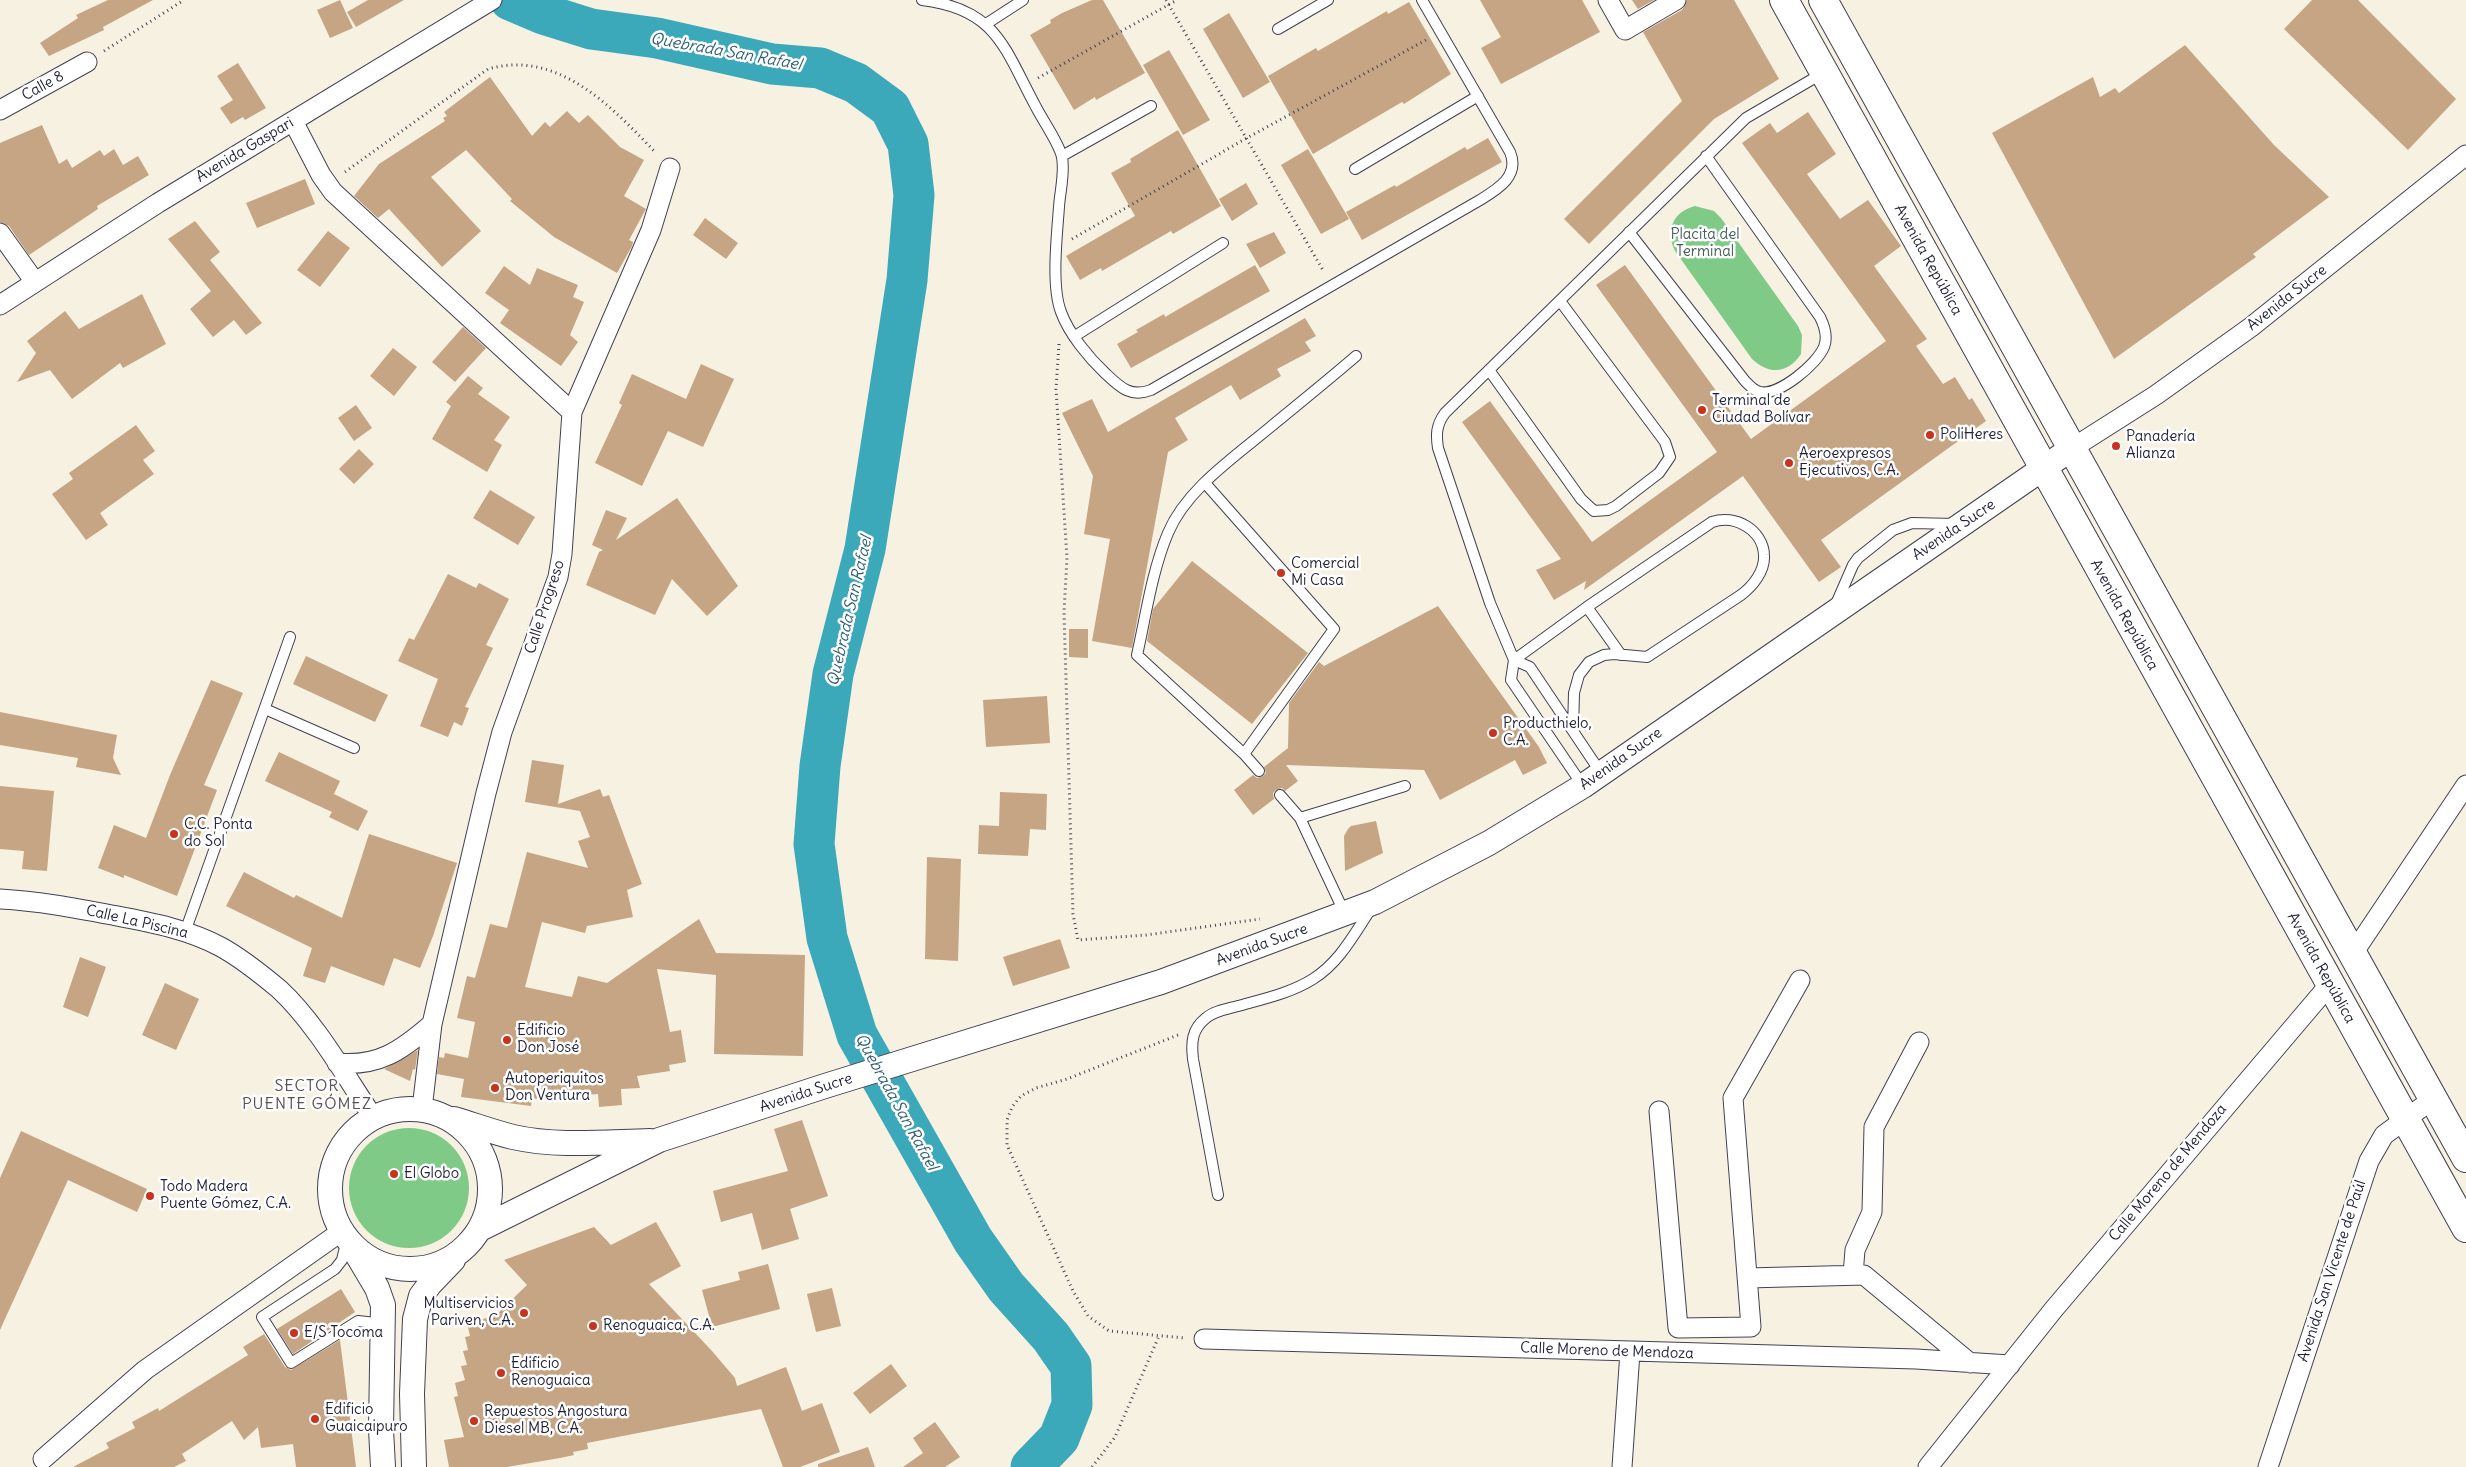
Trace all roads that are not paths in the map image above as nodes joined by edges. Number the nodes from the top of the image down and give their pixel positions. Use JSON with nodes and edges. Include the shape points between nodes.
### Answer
{"nodes":[{"id":1,"x":492,"y":0,"type":"edge"},
{"id":2,"x":922,"y":0,"type":"edge"},
{"id":3,"x":1023,"y":0,"type":"edge"},
{"id":4,"x":1328,"y":0,"type":"edge"},
{"id":5,"x":1422,"y":0,"type":"edge"},
{"id":6,"x":1608,"y":0,"type":"edge"},
{"id":7,"x":1676,"y":0,"type":"edge"},
{"id":8,"x":1784,"y":0,"type":"edge"},
{"id":9,"x":1823,"y":0,"type":"edge"},
{"id":10,"x":986,"y":24,"type":"junction"},
{"id":11,"x":1278,"y":29,"type":"dead end"},
{"id":12,"x":87,"y":62,"type":"road end"},
{"id":13,"x":1824,"y":73,"type":"junction"},
{"id":14,"x":1478,"y":96,"type":"junction"},
{"id":15,"x":1151,"y":106,"type":"dead end"},
{"id":16,"x":0,"y":110,"type":"edge"},
{"id":17,"x":293,"y":121,"type":"junction"},
{"id":18,"x":2466,"y":155,"type":"edge"},
{"id":19,"x":1062,"y":156,"type":"junction"},
{"id":20,"x":1706,"y":156,"type":"junction"},
{"id":21,"x":670,"y":168,"type":"road end"},
{"id":22,"x":1355,"y":169,"type":"dead end"},
{"id":23,"x":0,"y":232,"type":"edge"},
{"id":24,"x":1629,"y":232,"type":"junction"},
{"id":25,"x":1223,"y":243,"type":"dead end"},
{"id":26,"x":36,"y":282,"type":"junction"},
{"id":27,"x":1560,"y":301,"type":"junction"},
{"id":28,"x":0,"y":305,"type":"edge"},
{"id":29,"x":1075,"y":336,"type":"junction"},
{"id":30,"x":1356,"y":356,"type":"dead end"},
{"id":31,"x":1489,"y":370,"type":"junction"},
{"id":32,"x":572,"y":412,"type":"junction"},
{"id":33,"x":2071,"y":450,"type":"junction"},
{"id":34,"x":2043,"y":469,"type":"junction"},
{"id":35,"x":1205,"y":484,"type":"junction"},
{"id":36,"x":1961,"y":525,"type":"junction"},
{"id":37,"x":1587,"y":607,"type":"junction"},
{"id":38,"x":1833,"y":613,"type":"junction"},
{"id":39,"x":290,"y":637,"type":"dead end"},
{"id":40,"x":1621,"y":655,"type":"junction"},
{"id":41,"x":1514,"y":660,"type":"junction"},
{"id":42,"x":265,"y":709,"type":"junction"},
{"id":43,"x":1573,"y":730,"type":"junction"},
{"id":44,"x":354,"y":748,"type":"dead end"},
{"id":45,"x":1244,"y":754,"type":"junction"},
{"id":46,"x":1259,"y":771,"type":"dead end"},
{"id":47,"x":1592,"y":779,"type":"junction"},
{"id":48,"x":2466,"y":785,"type":"edge"},
{"id":49,"x":1405,"y":786,"type":"dead end"},
{"id":50,"x":1280,"y":794,"type":"dead end"},
{"id":51,"x":1300,"y":818,"type":"junction"},
{"id":52,"x":0,"y":899,"type":"edge"},
{"id":53,"x":1375,"y":902,"type":"junction"},
{"id":54,"x":1344,"y":914,"type":"junction"},
{"id":55,"x":185,"y":932,"type":"junction"},
{"id":56,"x":2352,"y":955,"type":"junction"},
{"id":57,"x":1800,"y":980,"type":"dead end"},
{"id":58,"x":2330,"y":984,"type":"junction"},
{"id":59,"x":432,"y":1024,"type":"junction"},
{"id":60,"x":1919,"y":1042,"type":"dead end"},
{"id":61,"x":337,"y":1062,"type":"junction"},
{"id":62,"x":2433,"y":1099,"type":"junction"},
{"id":63,"x":1659,"y":1111,"type":"dead end"},
{"id":64,"x":432,"y":1112,"type":"junction"},
{"id":65,"x":373,"y":1117,"type":"junction"},
{"id":66,"x":2405,"y":1118,"type":"junction"},
{"id":67,"x":659,"y":1140,"type":"junction"},
{"id":68,"x":2466,"y":1158,"type":"edge"},
{"id":69,"x":1218,"y":1196,"type":"dead end"},
{"id":70,"x":2466,"y":1228,"type":"edge"},
{"id":71,"x":344,"y":1235,"type":"junction"},
{"id":72,"x":474,"y":1237,"type":"junction"},
{"id":73,"x":1853,"y":1275,"type":"junction"},
{"id":74,"x":1747,"y":1278,"type":"junction"},
{"id":75,"x":384,"y":1324,"type":"junction"},
{"id":76,"x":1204,"y":1339,"type":"road end"},
{"id":77,"x":1630,"y":1352,"type":"junction"},
{"id":78,"x":1970,"y":1363,"type":"junction"},
{"id":79,"x":2010,"y":1365,"type":"junction"},
{"id":80,"x":43,"y":1459,"type":"dead end"},
{"id":81,"x":383,"y":1467,"type":"edge"},
{"id":82,"x":414,"y":1467,"type":"edge"},
{"id":83,"x":1622,"y":1467,"type":"edge"},
{"id":84,"x":1928,"y":1467,"type":"edge"},
{"id":85,"x":2268,"y":1467,"type":"edge"}],
"edges":[{"from":1,"to":17,"type":"street","name":"Avenida Gaspari"},
{"from":2,"to":10,"type":"lane","via":[[959,7]]},
{"from":3,"to":10,"type":"lane"},
{"from":4,"to":11,"type":"lane"},
{"from":5,"to":14,"type":"lane"},
{"from":6,"to":7,"type":"street","via":[[1625,30]]},
{"from":8,"to":13,"type":"main road","name":"Avenida República"},
{"from":9,"to":33,"type":"main road"},
{"from":10,"to":19,"type":"lane","via":[[1007,52]]},
{"from":12,"to":16,"type":"street","name":"Calle 8"},
{"from":13,"to":20,"type":"lane","via":[[1746,118]]},
{"from":13,"to":34,"type":"main road","name":"Avenida República"},
{"from":14,"to":22,"type":"lane"},
{"from":14,"to":29,"type":"lane","via":[[1512,157],[1512,168],[1506,181],[1480,200],[1143,393],[1129,393],[1120,387]]},
{"from":15,"to":19,"type":"lane"},
{"from":17,"to":26,"type":"street","name":"Avenida Gaspari"},
{"from":17,"to":32,"type":"street","via":[[328,184]]},
{"from":18,"to":33,"type":"street","name":"Avenida Sucre","via":[[2251,326]]},
{"from":19,"to":29,"type":"lane","via":[[1056,248],[1057,298],[1061,313]]},
{"from":20,"to":24,"type":"lane"},
{"from":20,"to":24,"type":"lane","via":[[1825,327],[1826,341],[1814,362],[1785,385],[1762,393],[1754,390]]},
{"from":21,"to":32,"type":"street","name":"Calle Progreso","via":[[651,230]]},
{"from":23,"to":26,"type":"street"},
{"from":24,"to":27,"type":"lane"},
{"from":25,"to":29,"type":"lane"},
{"from":26,"to":28,"type":"street","name":"Avenida Gaspari"},
{"from":27,"to":31,"type":"lane"},
{"from":27,"to":31,"type":"lane","via":[[1665,442],[1670,457],[1659,473],[1616,506],[1602,512],[1594,511],[1581,499]]},
{"from":30,"to":35,"type":"lane"},
{"from":31,"to":41,"type":"lane","via":[[1445,413],[1438,424],[1436,438],[1490,603]]},
{"from":32,"to":59,"type":"street","name":"Calle Progreso","via":[[558,577],[502,732]]},
{"from":33,"to":34,"type":"street","name":"Avenida Sucre"},
{"from":33,"to":56,"type":"main road"},
{"from":34,"to":36,"type":"street","name":"Avenida Sucre"},
{"from":34,"to":58,"type":"main road","name":"Avenida República"},
{"from":35,"to":45,"type":"lane","via":[[1186,504],[1168,532],[1137,655]]},
{"from":35,"to":45,"type":"lane","via":[[1334,629]]},
{"from":36,"to":38,"type":"street","name":"Avenida Sucre"},
{"from":36,"to":38,"type":"lane","via":[[1912,523],[1893,530],[1863,552],[1853,565]]},
{"from":37,"to":40,"type":"lane"},
{"from":37,"to":40,"type":"lane","via":[[1712,522],[1720,519],[1737,521],[1755,534],[1764,556],[1760,573],[1747,590],[1647,657]]},
{"from":37,"to":41,"type":"lane"},
{"from":38,"to":47,"type":"street","name":"Avenida Sucre"},
{"from":39,"to":42,"type":"lane"},
{"from":40,"to":43,"type":"lane","via":[[1595,658],[1579,675],[1573,705]]},
{"from":41,"to":43,"type":"lane","via":[[1530,667]]},
{"from":41,"to":47,"type":"lane","via":[[1511,680]]},
{"from":42,"to":44,"type":"lane"},
{"from":42,"to":55,"type":"lane"},
{"from":43,"to":47,"type":"lane"},
{"from":45,"to":46,"type":"lane"},
{"from":47,"to":53,"type":"street","name":"Avenida Sucre","via":[[1481,848]]},
{"from":48,"to":56,"type":"street"},
{"from":49,"to":51,"type":"lane"},
{"from":50,"to":51,"type":"lane"},
{"from":51,"to":54,"type":"lane"},
{"from":52,"to":55,"type":"street","name":"Calle La Piscina","via":[[73,908]]},
{"from":53,"to":54,"type":"street","name":"Avenida Sucre"},
{"from":53,"to":69,"type":"lane","via":[[1342,953],[1325,971],[1300,986],[1211,1014],[1195,1030],[1191,1044],[1193,1059]]},
{"from":54,"to":67,"type":"street","name":"Avenida Sucre","via":[[1161,982]]},
{"from":55,"to":61,"type":"street","name":"Calle La Piscina","via":[[221,947],[280,990]]},
{"from":56,"to":62,"type":"main road"},
{"from":57,"to":74,"type":"street","via":[[1733,1098]]},
{"from":58,"to":66,"type":"main road","name":"Avenida República"},
{"from":58,"to":79,"type":"street","name":"Calle Moreno de Mendoza"},
{"from":59,"to":61,"type":"street","via":[[394,1053],[355,1065]]},
{"from":59,"to":64,"type":"street","name":"Calle Progreso"},
{"from":60,"to":73,"type":"street","via":[[1874,1127],[1872,1212],[1855,1250]]},
{"from":61,"to":65,"type":"street","name":"Calle La Piscina"},
{"from":62,"to":66,"type":"street","name":"Avenida San Vicente de Paúl"},
{"from":62,"to":68,"type":"main road"},
{"from":63,"to":74,"type":"street","via":[[1678,1328],[1751,1327]]},
{"from":64,"to":65,"type":"street","via":[[403,1108]]},
{"from":64,"to":67,"type":"street","name":"Avenida Sucre","via":[[533,1140],[590,1143]]},
{"from":64,"to":72,"type":"street","via":[[458,1124],[483,1154],[490,1192],[487,1211]]},
{"from":65,"to":71,"type":"street","via":[[351,1133],[332,1166],[330,1204]]},
{"from":66,"to":70,"type":"main road","name":"Avenida República"},
{"from":66,"to":85,"type":"street","name":"Avenida San Vicente de Paúl","via":[[2384,1135],[2369,1160]]},
{"from":67,"to":72,"type":"street","name":"Avenida Sucre"},
{"from":71,"to":72,"type":"street","via":[[361,1253],[378,1263],[416,1269],[453,1257]]},
{"from":71,"to":75,"type":"street","via":[[377,1288]]},
{"from":71,"to":75,"type":"lane","via":[[342,1260],[335,1269],[262,1317],[291,1363],[358,1321]]},
{"from":71,"to":80,"type":"street","via":[[145,1370]]},
{"from":72,"to":82,"type":"street","name":"Avenida Sucre","via":[[421,1296],[415,1319]]},
{"from":73,"to":74,"type":"street"},
{"from":73,"to":78,"type":"street","via":[[1864,1275]]},
{"from":75,"to":81,"type":"street","via":[[381,1393]]},
{"from":76,"to":77,"type":"street","name":"Calle Moreno de Mendoza"},
{"from":77,"to":78,"type":"street","name":"Calle Moreno de Mendoza"},
{"from":77,"to":83,"type":"street"},
{"from":78,"to":79,"type":"street","name":"Calle Moreno de Mendoza"},
{"from":79,"to":84,"type":"street","name":"Calle Moreno de Mendoza"}]}
